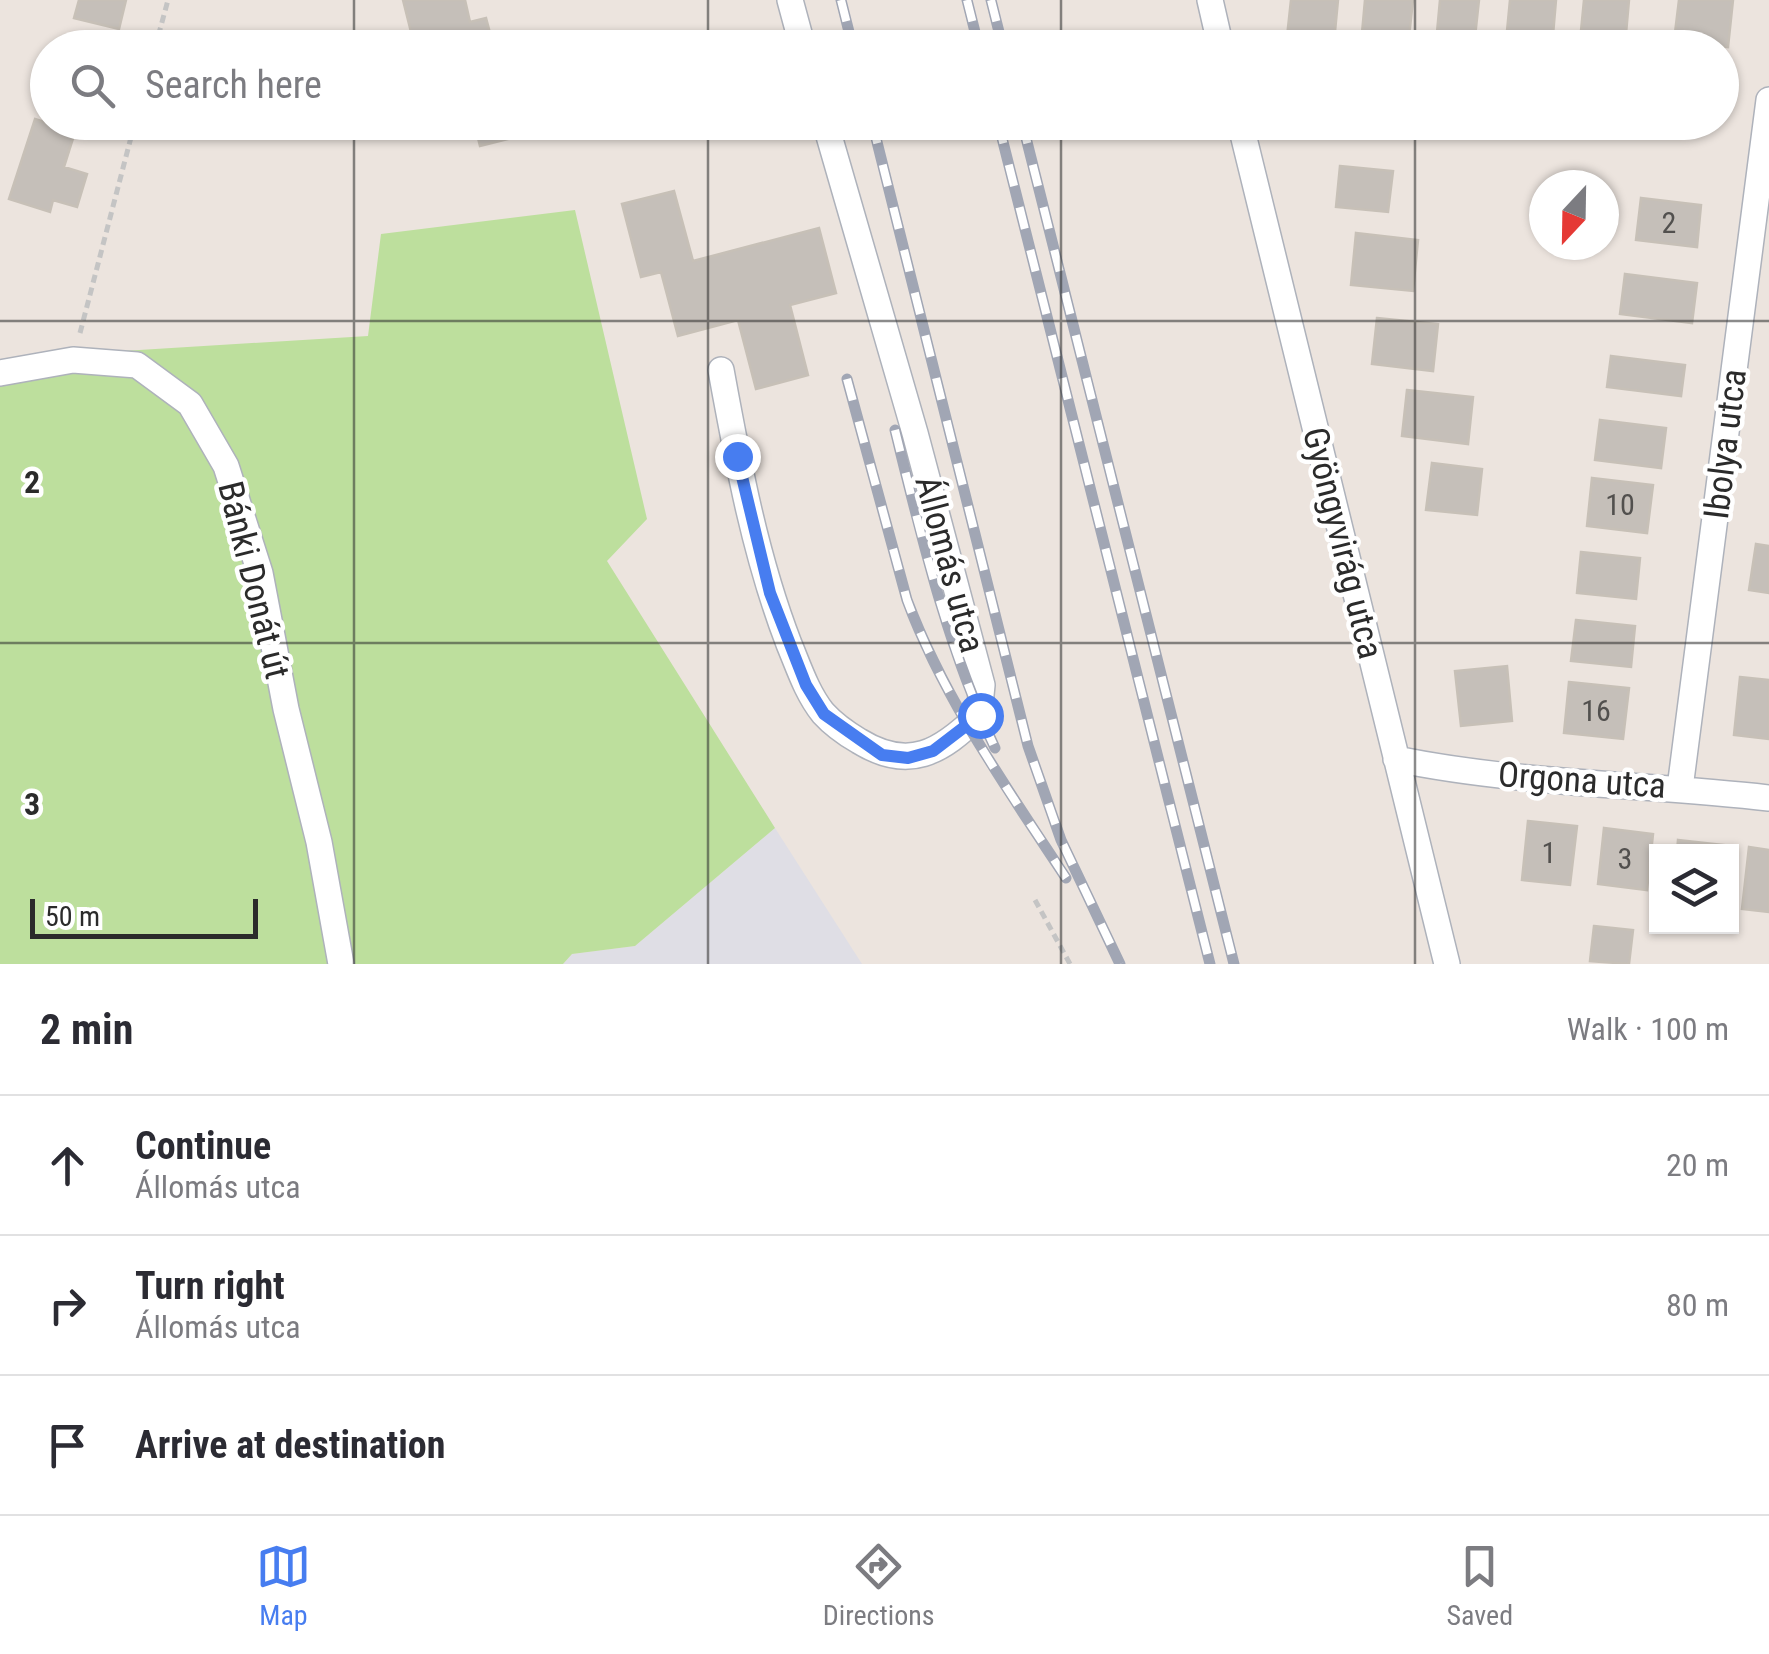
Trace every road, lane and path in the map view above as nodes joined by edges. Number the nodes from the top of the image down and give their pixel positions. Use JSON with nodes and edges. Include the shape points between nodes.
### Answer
{"nodes":[{"id":1,"x":168,"y":0,"type":"edge"},
{"id":2,"x":790,"y":0,"type":"edge"},
{"id":3,"x":1210,"y":0,"type":"edge"},
{"id":4,"x":160,"y":30,"type":"edge"},
{"id":5,"x":798,"y":30,"type":"edge"},
{"id":6,"x":1218,"y":30,"type":"edge"},
{"id":7,"x":1769,"y":100,"type":"edge"},
{"id":8,"x":130,"y":140,"type":"edge"},
{"id":9,"x":830,"y":140,"type":"edge"},
{"id":10,"x":1244,"y":140,"type":"edge"},
{"id":11,"x":73,"y":360,"type":"junction"},
{"id":12,"x":720,"y":370,"type":"dead end"},
{"id":13,"x":0,"y":373,"type":"edge"},
{"id":14,"x":1396,"y":758,"type":"junction"},
{"id":15,"x":1680,"y":788,"type":"junction"},
{"id":16,"x":1769,"y":798,"type":"edge"},
{"id":17,"x":1035,"y":900,"type":"dead end"},
{"id":18,"x":341,"y":964,"type":"edge"},
{"id":19,"x":1070,"y":964,"type":"edge"},
{"id":20,"x":1447,"y":964,"type":"edge"}],
"edges":[{"from":1,"to":4,"type":"path"},
{"from":2,"to":5,"type":"street"},
{"from":3,"to":6,"type":"street"},
{"from":7,"to":15,"type":"street","name":"Ibolya utca"},
{"from":8,"to":11,"type":"path"},
{"from":9,"to":12,"type":"street","name":"Állomás utca","via":[[982,685],[980,715],[933,751],[908,758],[882,755],[824,714],[806,685],[770,593]]},
{"from":10,"to":14,"type":"street","name":"Gyöngyvirág utca"},
{"from":11,"to":13,"type":"street","name":"Bánki Donát út"},
{"from":11,"to":18,"type":"street","name":"Bánki Donát út","via":[[136,365],[190,404],[226,466],[260,573]]},
{"from":14,"to":15,"type":"street","name":"Orgona utca","via":[[1452,770]]},
{"from":14,"to":20,"type":"street","name":"Gyöngyvirág utca"},
{"from":15,"to":16,"type":"street","name":"Orgona utca"},
{"from":17,"to":19,"type":"path"}]}
